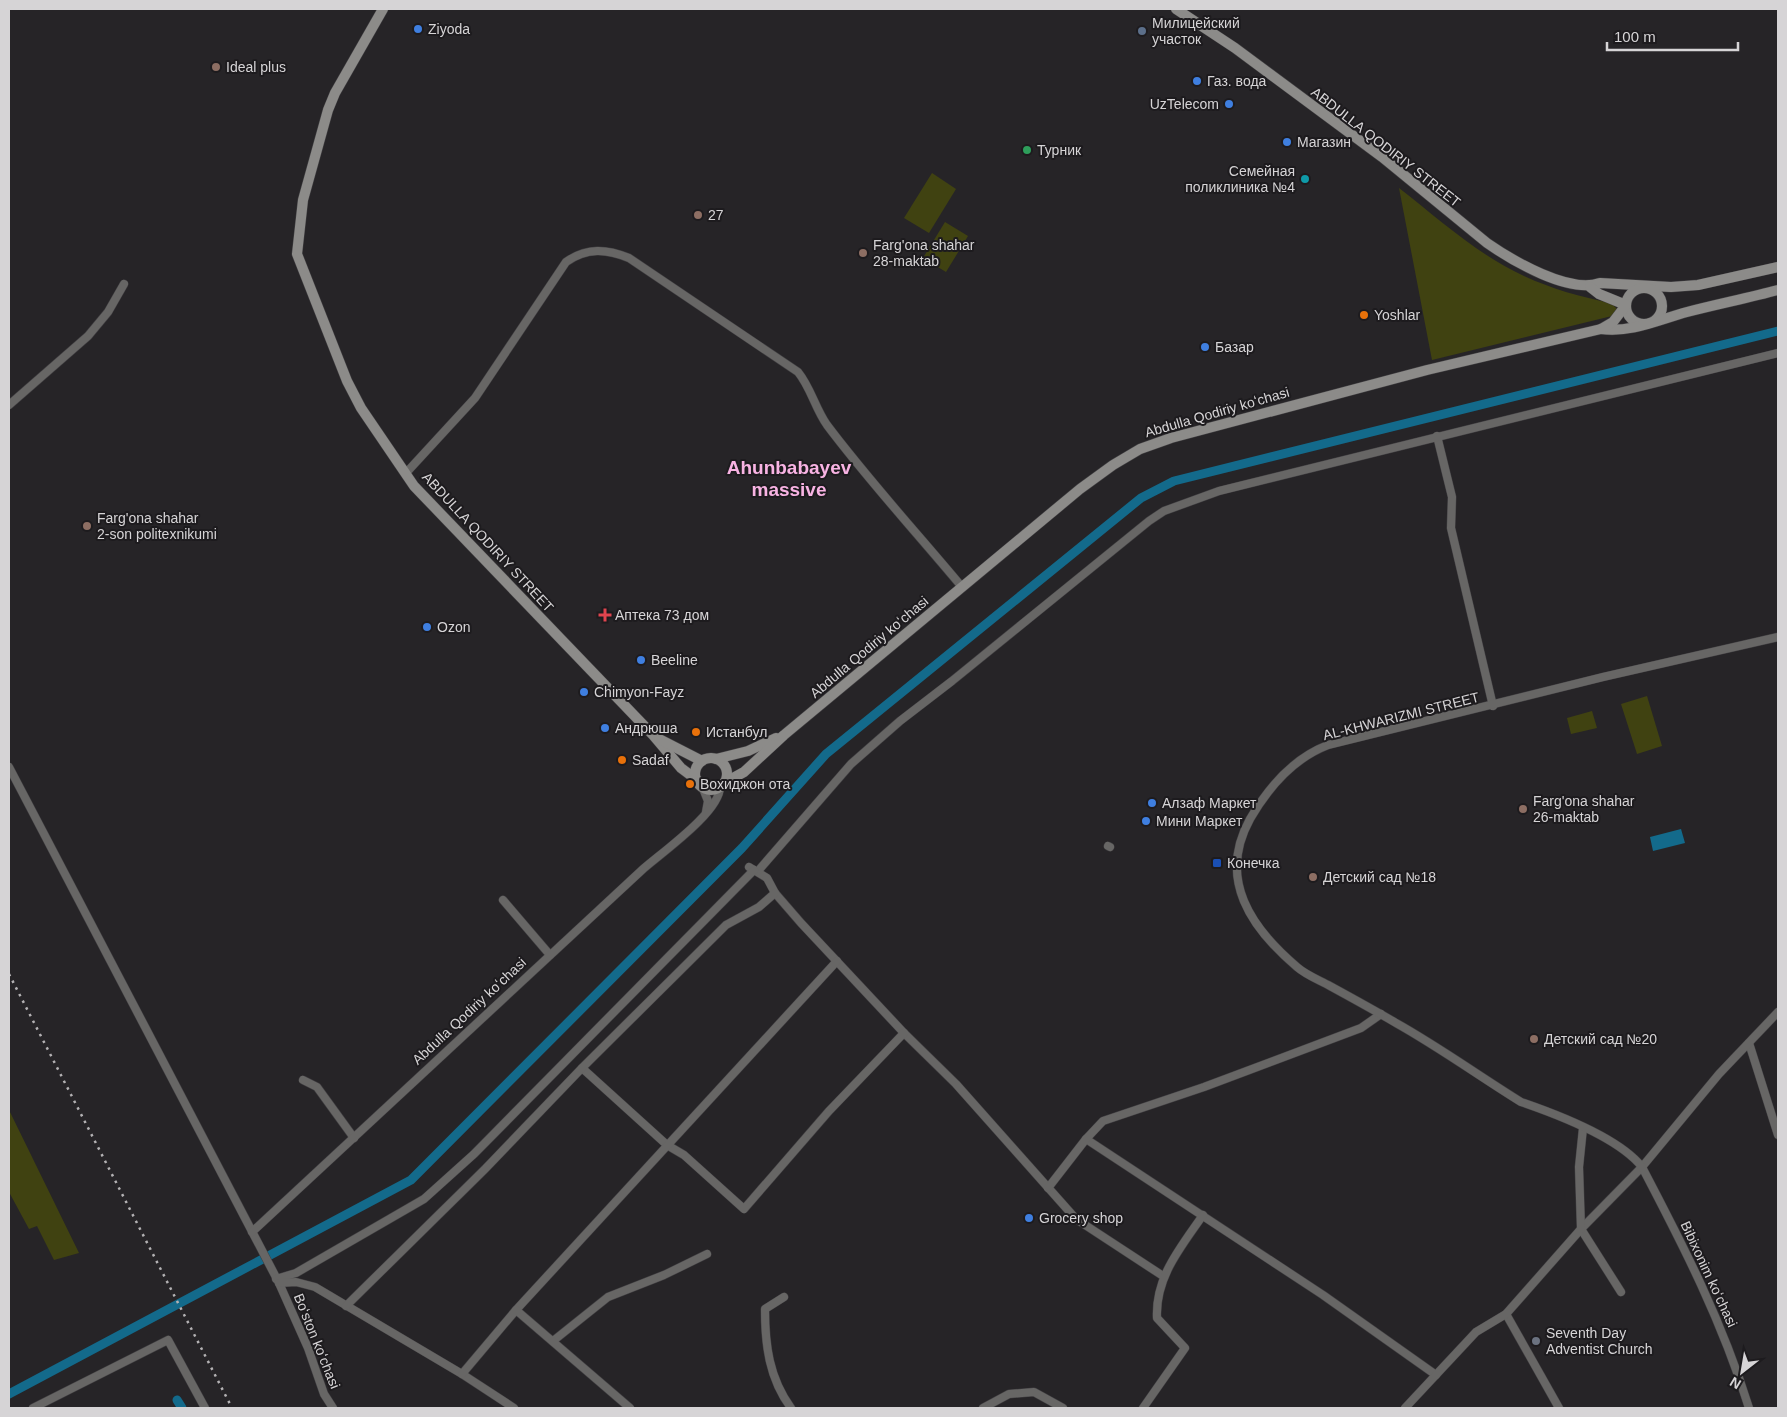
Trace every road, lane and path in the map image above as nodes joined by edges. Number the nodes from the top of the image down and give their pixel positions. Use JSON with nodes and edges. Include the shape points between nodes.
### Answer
{"nodes":[{"id":1,"x":383,"y":9,"type":"edge"},
{"id":2,"x":1176,"y":9,"type":"edge"},
{"id":3,"x":1778,"y":267,"type":"edge"},
{"id":4,"x":124,"y":284,"type":"dead end"},
{"id":5,"x":1590,"y":286,"type":"junction"},
{"id":6,"x":1645,"y":286,"type":"junction"},
{"id":7,"x":1778,"y":290,"type":"edge"},
{"id":8,"x":1626,"y":305,"type":"junction"},
{"id":9,"x":1652,"y":323,"type":"junction"},
{"id":10,"x":1601,"y":329,"type":"junction"},
{"id":11,"x":1778,"y":353,"type":"edge"},
{"id":12,"x":9,"y":405,"type":"edge"},
{"id":13,"x":1437,"y":436,"type":"junction"},
{"id":14,"x":406,"y":473,"type":"junction"},
{"id":15,"x":962,"y":587,"type":"junction"},
{"id":16,"x":1778,"y":637,"type":"edge"},
{"id":17,"x":1493,"y":706,"type":"junction"},
{"id":18,"x":784,"y":735,"type":"junction"},
{"id":19,"x":654,"y":736,"type":"junction"},
{"id":20,"x":716,"y":759,"type":"junction"},
{"id":21,"x":702,"y":761,"type":"junction"},
{"id":22,"x":9,"y":767,"type":"edge"},
{"id":23,"x":699,"y":783,"type":"junction"},
{"id":24,"x":722,"y":785,"type":"junction"},
{"id":25,"x":706,"y":812,"type":"junction"},
{"id":26,"x":754,"y":870,"type":"junction"},
{"id":27,"x":775,"y":893,"type":"junction"},
{"id":28,"x":503,"y":900,"type":"dead end"},
{"id":29,"x":550,"y":954,"type":"junction"},
{"id":30,"x":837,"y":961,"type":"junction"},
{"id":31,"x":1778,"y":1012,"type":"edge"},
{"id":32,"x":1381,"y":1014,"type":"junction"},
{"id":33,"x":904,"y":1033,"type":"junction"},
{"id":34,"x":1750,"y":1042,"type":"junction"},
{"id":35,"x":582,"y":1068,"type":"junction"},
{"id":36,"x":303,"y":1080,"type":"dead end"},
{"id":37,"x":1583,"y":1128,"type":"junction"},
{"id":38,"x":1778,"y":1135,"type":"edge"},
{"id":39,"x":354,"y":1138,"type":"junction"},
{"id":40,"x":1086,"y":1138,"type":"junction"},
{"id":41,"x":667,"y":1145,"type":"junction"},
{"id":42,"x":1633,"y":1156,"type":"joint"},
{"id":43,"x":1642,"y":1167,"type":"junction"},
{"id":44,"x":1048,"y":1188,"type":"junction"},
{"id":45,"x":1203,"y":1215,"type":"junction"},
{"id":46,"x":1581,"y":1229,"type":"junction"},
{"id":47,"x":252,"y":1232,"type":"junction"},
{"id":48,"x":707,"y":1254,"type":"dead end"},
{"id":49,"x":1163,"y":1276,"type":"junction"},
{"id":50,"x":278,"y":1281,"type":"junction"},
{"id":51,"x":1621,"y":1292,"type":"dead end"},
{"id":52,"x":784,"y":1297,"type":"dead end"},
{"id":53,"x":346,"y":1306,"type":"junction"},
{"id":54,"x":516,"y":1310,"type":"junction"},
{"id":55,"x":1506,"y":1314,"type":"junction"},
{"id":56,"x":553,"y":1341,"type":"junction"},
{"id":57,"x":462,"y":1374,"type":"junction"},
{"id":58,"x":1436,"y":1375,"type":"junction"},
{"id":59,"x":33,"y":1408,"type":"edge"},
{"id":60,"x":205,"y":1408,"type":"edge"},
{"id":61,"x":333,"y":1408,"type":"edge"},
{"id":62,"x":514,"y":1408,"type":"edge"},
{"id":63,"x":630,"y":1408,"type":"edge"},
{"id":64,"x":791,"y":1408,"type":"edge"},
{"id":65,"x":983,"y":1408,"type":"edge"},
{"id":66,"x":1063,"y":1408,"type":"edge"},
{"id":67,"x":1143,"y":1408,"type":"edge"},
{"id":68,"x":1406,"y":1408,"type":"edge"},
{"id":69,"x":1559,"y":1408,"type":"edge"},
{"id":70,"x":1750,"y":1408,"type":"edge"}],
"edges":[{"from":1,"to":14,"type":"street","name":"ABDULLA QODIRIY STREET","via":[[328,110],[303,200],[297,254],[347,381],[361,408]]},
{"from":2,"to":5,"type":"street","name":"ABDULLA QODIRIY STREET","via":[[1235,48],[1382,157],[1500,252],[1566,283]]},
{"from":3,"to":6,"type":"street","via":[[1698,285]]},
{"from":4,"to":12,"type":"street","via":[[108,312],[88,336]]},
{"from":5,"to":6,"type":"street","via":[[1600,283]]},
{"from":5,"to":8,"type":"street","via":[[1599,294]]},
{"from":6,"to":8,"type":"street","via":[[1630,294]]},
{"from":6,"to":9,"type":"street","via":[[1657,293],[1663,303],[1661,315]]},
{"from":7,"to":9,"type":"street","name":"Abdulla Qodiriy koʻchasi"},
{"from":8,"to":9,"type":"street","via":[[1629,317],[1634,321]]},
{"from":8,"to":10,"type":"street","name":"Abdulla Qodiriy koʻchasi","via":[[1613,322]]},
{"from":9,"to":10,"type":"street","name":"Abdulla Qodiriy koʻchasi","via":[[1637,328]]},
{"from":10,"to":15,"type":"street","name":"Abdulla Qodiriy koʻchasi","via":[[1408,375],[1140,448],[1080,489]]},
{"from":11,"to":13,"type":"street"},
{"from":13,"to":17,"type":"street","via":[[1452,497],[1451,528]]},
{"from":13,"to":26,"type":"street","via":[[1219,491],[1164,511],[900,721],[851,764]]},
{"from":14,"to":15,"type":"street","via":[[475,398],[566,262],[589,250],[610,252],[630,258],[798,372],[817,412],[846,451]]},
{"from":14,"to":19,"type":"street","name":"ABDULLA QODIRIY STREET","via":[[414,486]]},
{"from":15,"to":18,"type":"street","name":"Abdulla Qodiriy koʻchasi"},
{"from":16,"to":17,"type":"street","name":"AL-KHWARIZMI STREET"},
{"from":17,"to":32,"type":"street","name":"AL-KHWARIZMI STREET","via":[[1314,751],[1295,764],[1270,791],[1252,816],[1242,839],[1236,869],[1237,885],[1258,925],[1297,967]]},
{"from":18,"to":20,"type":"street","name":"Abdulla Qodiriy koʻchasi","via":[[748,751]]},
{"from":18,"to":24,"type":"street","name":"Abdulla Qodiriy koʻchasi","via":[[744,772]]},
{"from":19,"to":21,"type":"street"},
{"from":19,"to":23,"type":"street","via":[[681,768]]},
{"from":20,"to":21,"type":"street","name":"Abdulla Qodiriy koʻchasi"},
{"from":20,"to":24,"type":"street","via":[[726,769]]},
{"from":21,"to":23,"type":"street","via":[[696,770]]},
{"from":22,"to":47,"type":"street","name":"Boʻston koʻchasi"},
{"from":23,"to":24,"type":"street","via":[[711,790]]},
{"from":23,"to":25,"type":"street","via":[[708,801]]},
{"from":24,"to":25,"type":"street","name":"Abdulla Qodiriy koʻchasi","via":[[718,797]]},
{"from":25,"to":29,"type":"street","name":"Abdulla Qodiriy koʻchasi"},
{"from":26,"to":27,"type":"street","via":[[767,878]]},
{"from":26,"to":50,"type":"street","via":[[474,1154],[424,1199]]},
{"from":27,"to":30,"type":"street"},
{"from":27,"to":35,"type":"street","via":[[760,906],[726,925]]},
{"from":28,"to":29,"type":"street"},
{"from":29,"to":39,"type":"street","name":"Abdulla Qodiriy koʻchasi"},
{"from":30,"to":33,"type":"street"},
{"from":30,"to":41,"type":"street"},
{"from":31,"to":34,"type":"street"},
{"from":32,"to":37,"type":"street","name":"AL-KHWARIZMI STREET","via":[[1520,1102]]},
{"from":32,"to":40,"type":"street","via":[[1361,1028],[1103,1121]]},
{"from":33,"to":41,"type":"street","via":[[829,1111],[744,1209],[684,1155]]},
{"from":33,"to":44,"type":"street","via":[[956,1084]]},
{"from":34,"to":38,"type":"street"},
{"from":34,"to":43,"type":"street","via":[[1719,1074]]},
{"from":35,"to":41,"type":"street"},
{"from":35,"to":53,"type":"street","via":[[486,1169]]},
{"from":36,"to":39,"type":"street","via":[[317,1087]]},
{"from":37,"to":42,"type":"street","name":"AL-KHWARIZMI STREET"},
{"from":37,"to":46,"type":"street","via":[[1579,1167]]},
{"from":39,"to":47,"type":"street","name":"Abdulla Qodiriy koʻchasi"},
{"from":40,"to":44,"type":"street"},
{"from":40,"to":45,"type":"street"},
{"from":41,"to":54,"type":"street"},
{"from":42,"to":43,"type":"street","name":"Bibixonim koʻchasi"},
{"from":43,"to":46,"type":"street"},
{"from":43,"to":70,"type":"street","name":"Bibixonim koʻchasi","via":[[1695,1269],[1733,1355]]},
{"from":44,"to":49,"type":"street","via":[[1076,1219]]},
{"from":45,"to":49,"type":"street"},
{"from":45,"to":58,"type":"street","via":[[1324,1295]]},
{"from":46,"to":51,"type":"street"},
{"from":46,"to":55,"type":"street"},
{"from":47,"to":50,"type":"street","name":"Boʻston koʻchasi"},
{"from":48,"to":56,"type":"street","via":[[608,1297]]},
{"from":49,"to":67,"type":"street","via":[[1157,1318],[1185,1348]]},
{"from":50,"to":53,"type":"street","via":[[315,1287]]},
{"from":50,"to":61,"type":"street","name":"Boʻston koʻchasi","via":[[308,1348],[324,1394]]},
{"from":52,"to":64,"type":"street","via":[[765,1309],[765,1339],[772,1370]]},
{"from":53,"to":57,"type":"street"},
{"from":54,"to":56,"type":"street"},
{"from":54,"to":57,"type":"street"},
{"from":55,"to":58,"type":"street","via":[[1476,1332]]},
{"from":55,"to":69,"type":"street"},
{"from":56,"to":63,"type":"street"},
{"from":57,"to":62,"type":"street"},
{"from":58,"to":68,"type":"street"},
{"from":59,"to":60,"type":"street","via":[[168,1340]]},
{"from":65,"to":66,"type":"street","via":[[1009,1394],[1034,1392]]}]}
